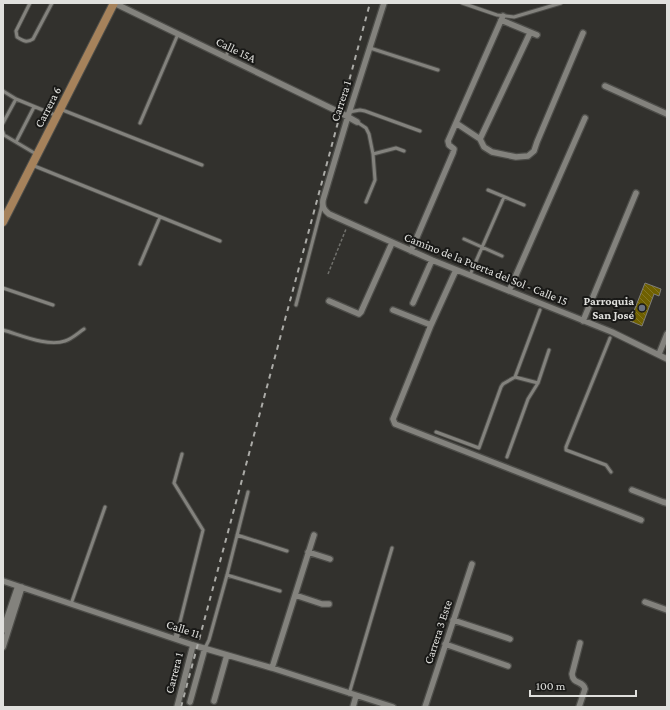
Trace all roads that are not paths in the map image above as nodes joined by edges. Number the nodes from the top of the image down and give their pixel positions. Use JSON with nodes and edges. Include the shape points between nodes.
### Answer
{"nodes":[{"id":1,"x":30,"y":3,"type":"edge"},
{"id":2,"x":52,"y":3,"type":"edge"},
{"id":3,"x":114,"y":3,"type":"edge"},
{"id":4,"x":384,"y":3,"type":"edge"},
{"id":5,"x":462,"y":3,"type":"edge"},
{"id":6,"x":561,"y":3,"type":"edge"},
{"id":7,"x":502,"y":18,"type":"junction"},
{"id":8,"x":530,"y":33,"type":"junction"},
{"id":9,"x":583,"y":33,"type":"dead end"},
{"id":10,"x":178,"y":34,"type":"junction"},
{"id":11,"x":537,"y":35,"type":"dead end"},
{"id":12,"x":229,"y":47,"type":"dead end"},
{"id":13,"x":370,"y":48,"type":"junction"},
{"id":14,"x":226,"y":57,"type":"junction"},
{"id":15,"x":438,"y":70,"type":"dead end"},
{"id":16,"x":605,"y":86,"type":"dead end"},
{"id":17,"x":3,"y":91,"type":"edge"},
{"id":18,"x":16,"y":99,"type":"junction"},
{"id":19,"x":34,"y":107,"type":"junction"},
{"id":20,"x":59,"y":112,"type":"junction"},
{"id":21,"x":348,"y":114,"type":"junction"},
{"id":22,"x":667,"y":114,"type":"edge"},
{"id":23,"x":585,"y":118,"type":"dead end"},
{"id":24,"x":356,"y":122,"type":"joint"},
{"id":25,"x":3,"y":123,"type":"edge"},
{"id":26,"x":140,"y":123,"type":"dead end"},
{"id":27,"x":456,"y":123,"type":"junction"},
{"id":28,"x":420,"y":131,"type":"dead end"},
{"id":29,"x":3,"y":132,"type":"edge"},
{"id":30,"x":480,"y":139,"type":"junction"},
{"id":31,"x":16,"y":142,"type":"junction"},
{"id":32,"x":404,"y":151,"type":"dead end"},
{"id":33,"x":373,"y":154,"type":"junction"},
{"id":34,"x":37,"y":155,"type":"junction"},
{"id":35,"x":32,"y":165,"type":"junction"},
{"id":36,"x":202,"y":165,"type":"dead end"},
{"id":37,"x":488,"y":190,"type":"dead end"},
{"id":38,"x":636,"y":193,"type":"dead end"},
{"id":39,"x":504,"y":197,"type":"junction"},
{"id":40,"x":366,"y":202,"type":"dead end"},
{"id":41,"x":322,"y":205,"type":"junction"},
{"id":42,"x":524,"y":205,"type":"dead end"},
{"id":43,"x":160,"y":217,"type":"junction"},
{"id":44,"x":3,"y":222,"type":"edge"},
{"id":45,"x":464,"y":239,"type":"dead end"},
{"id":46,"x":220,"y":241,"type":"dead end"},
{"id":47,"x":392,"y":243,"type":"junction"},
{"id":48,"x":481,"y":248,"type":"junction"},
{"id":49,"x":411,"y":251,"type":"junction"},
{"id":50,"x":502,"y":256,"type":"dead end"},
{"id":51,"x":432,"y":260,"type":"junction"},
{"id":52,"x":140,"y":264,"type":"dead end"},
{"id":53,"x":456,"y":270,"type":"junction"},
{"id":54,"x":470,"y":275,"type":"junction"},
{"id":55,"x":3,"y":288,"type":"edge"},
{"id":56,"x":509,"y":291,"type":"junction"},
{"id":57,"x":328,"y":301,"type":"dead end"},
{"id":58,"x":413,"y":303,"type":"dead end"},
{"id":59,"x":296,"y":304,"type":"dead end"},
{"id":60,"x":53,"y":305,"type":"dead end"},
{"id":61,"x":541,"y":307,"type":"junction"},
{"id":62,"x":393,"y":310,"type":"dead end"},
{"id":63,"x":583,"y":321,"type":"junction"},
{"id":64,"x":431,"y":325,"type":"junction"},
{"id":65,"x":84,"y":329,"type":"dead end"},
{"id":66,"x":3,"y":330,"type":"edge"},
{"id":67,"x":667,"y":334,"type":"edge"},
{"id":68,"x":611,"y":335,"type":"junction"},
{"id":69,"x":549,"y":350,"type":"dead end"},
{"id":70,"x":658,"y":354,"type":"junction"},
{"id":71,"x":667,"y":359,"type":"edge"},
{"id":72,"x":515,"y":377,"type":"junction"},
{"id":73,"x":538,"y":383,"type":"junction"},
{"id":74,"x":436,"y":432,"type":"dead end"},
{"id":75,"x":182,"y":454,"type":"dead end"},
{"id":76,"x":507,"y":457,"type":"dead end"},
{"id":77,"x":611,"y":472,"type":"dead end"},
{"id":78,"x":632,"y":490,"type":"dead end"},
{"id":79,"x":248,"y":492,"type":"dead end"},
{"id":80,"x":667,"y":502,"type":"edge"},
{"id":81,"x":104,"y":507,"type":"dead end"},
{"id":82,"x":641,"y":520,"type":"dead end"},
{"id":83,"x":237,"y":535,"type":"junction"},
{"id":84,"x":314,"y":535,"type":"dead end"},
{"id":85,"x":392,"y":548,"type":"dead end"},
{"id":86,"x":287,"y":551,"type":"dead end"},
{"id":87,"x":308,"y":552,"type":"junction"},
{"id":88,"x":330,"y":559,"type":"dead end"},
{"id":89,"x":472,"y":564,"type":"dead end"},
{"id":90,"x":227,"y":575,"type":"junction"},
{"id":91,"x":3,"y":581,"type":"edge"},
{"id":92,"x":20,"y":587,"type":"junction"},
{"id":93,"x":280,"y":591,"type":"dead end"},
{"id":94,"x":295,"y":595,"type":"junction"},
{"id":95,"x":645,"y":602,"type":"dead end"},
{"id":96,"x":71,"y":604,"type":"junction"},
{"id":97,"x":329,"y":604,"type":"dead end"},
{"id":98,"x":667,"y":610,"type":"edge"},
{"id":99,"x":453,"y":620,"type":"junction"},
{"id":100,"x":3,"y":630,"type":"edge"},
{"id":101,"x":178,"y":630,"type":"joint"},
{"id":102,"x":176,"y":638,"type":"junction"},
{"id":103,"x":510,"y":639,"type":"dead end"},
{"id":104,"x":580,"y":643,"type":"dead end"},
{"id":105,"x":445,"y":644,"type":"junction"},
{"id":106,"x":193,"y":645,"type":"junction"},
{"id":107,"x":3,"y":647,"type":"edge"},
{"id":108,"x":205,"y":648,"type":"junction"},
{"id":109,"x":227,"y":655,"type":"junction"},
{"id":110,"x":508,"y":666,"type":"dead end"},
{"id":111,"x":272,"y":668,"type":"junction"},
{"id":112,"x":349,"y":694,"type":"junction"},
{"id":113,"x":356,"y":696,"type":"junction"},
{"id":114,"x":214,"y":701,"type":"dead end"},
{"id":115,"x":190,"y":702,"type":"dead end"},
{"id":116,"x":177,"y":707,"type":"edge"},
{"id":117,"x":353,"y":707,"type":"edge"},
{"id":118,"x":393,"y":707,"type":"edge"},
{"id":119,"x":425,"y":707,"type":"edge"},
{"id":120,"x":578,"y":707,"type":"edge"}],
"edges":[{"from":1,"to":2,"type":"lane","via":[[16,31],[17,37],[28,42],[33,39]]},
{"from":3,"to":10,"type":"street","name":"Calle 15A"},
{"from":3,"to":20,"type":"main road","name":"Carrera 6"},
{"from":4,"to":13,"type":"street","name":"Carrera 1"},
{"from":5,"to":7,"type":"lane"},
{"from":6,"to":7,"type":"lane"},
{"from":7,"to":8,"type":"street"},
{"from":7,"to":27,"type":"street"},
{"from":8,"to":11,"type":"street"},
{"from":8,"to":30,"type":"street"},
{"from":9,"to":30,"type":"street","via":[[534,151],[528,156],[500,154],[484,147]]},
{"from":10,"to":14,"type":"street","name":"Calle 15A"},
{"from":10,"to":26,"type":"lane"},
{"from":12,"to":14,"type":"lane"},
{"from":13,"to":15,"type":"lane"},
{"from":13,"to":21,"type":"street","name":"Carrera 1"},
{"from":14,"to":21,"type":"street","name":"Calle 15A"},
{"from":16,"to":22,"type":"street"},
{"from":17,"to":18,"type":"lane"},
{"from":18,"to":19,"type":"lane"},
{"from":18,"to":25,"type":"lane"},
{"from":19,"to":20,"type":"lane"},
{"from":19,"to":31,"type":"lane"},
{"from":20,"to":34,"type":"main road","name":"Carrera 6"},
{"from":20,"to":36,"type":"lane"},
{"from":21,"to":24,"type":"street","name":"Calle 15A"},
{"from":21,"to":28,"type":"lane","via":[[365,111]]},
{"from":21,"to":41,"type":"street","name":"Carrera 1"},
{"from":23,"to":56,"type":"street"},
{"from":24,"to":33,"type":"lane","via":[[366,128]]},
{"from":27,"to":30,"type":"street"},
{"from":27,"to":49,"type":"street","via":[[448,143],[454,149],[453,153]]},
{"from":29,"to":31,"type":"lane"},
{"from":31,"to":34,"type":"lane"},
{"from":32,"to":33,"type":"lane","via":[[396,148]]},
{"from":33,"to":40,"type":"lane","via":[[375,180]]},
{"from":34,"to":35,"type":"main road","name":"Carrera 6"},
{"from":35,"to":43,"type":"lane"},
{"from":35,"to":44,"type":"main road","name":"Carrera 6"},
{"from":37,"to":39,"type":"lane"},
{"from":38,"to":63,"type":"street"},
{"from":39,"to":42,"type":"lane"},
{"from":39,"to":48,"type":"lane"},
{"from":41,"to":47,"type":"street","name":"Camino de la Puerta del Sol - Calle 15","via":[[329,214]]},
{"from":41,"to":59,"type":"lane"},
{"from":43,"to":46,"type":"lane"},
{"from":43,"to":52,"type":"lane"},
{"from":45,"to":48,"type":"lane"},
{"from":47,"to":49,"type":"street","name":"Camino de la Puerta del Sol - Calle 15"},
{"from":47,"to":57,"type":"street","via":[[359,314]]},
{"from":48,"to":50,"type":"lane"},
{"from":48,"to":54,"type":"lane"},
{"from":49,"to":51,"type":"street","name":"Camino de la Puerta del Sol - Calle 15"},
{"from":51,"to":53,"type":"street","name":"Camino de la Puerta del Sol - Calle 15"},
{"from":51,"to":58,"type":"street"},
{"from":53,"to":54,"type":"street","name":"Camino de la Puerta del Sol - Calle 15"},
{"from":53,"to":64,"type":"street"},
{"from":54,"to":56,"type":"street","name":"Camino de la Puerta del Sol - Calle 15"},
{"from":55,"to":60,"type":"lane"},
{"from":56,"to":61,"type":"street","name":"Camino de la Puerta del Sol - Calle 15"},
{"from":61,"to":63,"type":"street","name":"Camino de la Puerta del Sol - Calle 15"},
{"from":61,"to":72,"type":"lane"},
{"from":62,"to":64,"type":"street"},
{"from":63,"to":68,"type":"street","name":"Camino de la Puerta del Sol - Calle 15"},
{"from":64,"to":82,"type":"street","via":[[393,419],[395,424]]},
{"from":65,"to":66,"type":"lane","via":[[67,341],[56,344]]},
{"from":67,"to":70,"type":"street"},
{"from":68,"to":70,"type":"street","name":"Camino de la Puerta del Sol - Calle 15"},
{"from":68,"to":77,"type":"lane","via":[[566,448],[606,465]]},
{"from":69,"to":73,"type":"lane"},
{"from":70,"to":71,"type":"street","name":"Camino de la Puerta del Sol - Calle 15"},
{"from":72,"to":73,"type":"lane"},
{"from":72,"to":74,"type":"lane","via":[[501,387],[479,448]]},
{"from":73,"to":76,"type":"lane","via":[[528,399]]},
{"from":75,"to":101,"type":"lane","via":[[174,483],[203,530]]},
{"from":78,"to":80,"type":"street"},
{"from":79,"to":83,"type":"lane"},
{"from":81,"to":96,"type":"lane"},
{"from":83,"to":86,"type":"lane"},
{"from":83,"to":90,"type":"lane"},
{"from":84,"to":87,"type":"street"},
{"from":85,"to":112,"type":"lane"},
{"from":87,"to":88,"type":"street"},
{"from":87,"to":94,"type":"street"},
{"from":89,"to":99,"type":"street","name":"Carrera 3 Este"},
{"from":90,"to":93,"type":"lane"},
{"from":90,"to":108,"type":"lane"},
{"from":91,"to":92,"type":"street","name":"Calle 11"},
{"from":92,"to":96,"type":"street","name":"Calle 11"},
{"from":92,"to":100,"type":"street"},
{"from":92,"to":107,"type":"street"},
{"from":94,"to":97,"type":"street"},
{"from":94,"to":111,"type":"street"},
{"from":95,"to":98,"type":"street"},
{"from":96,"to":102,"type":"street","name":"Calle 11"},
{"from":99,"to":103,"type":"street"},
{"from":99,"to":105,"type":"street","name":"Carrera 3 Este"},
{"from":101,"to":102,"type":"street"},
{"from":102,"to":106,"type":"street","name":"Calle 11"},
{"from":104,"to":120,"type":"street","via":[[572,674],[574,681],[584,687]]},
{"from":105,"to":110,"type":"street"},
{"from":105,"to":119,"type":"street","name":"Carrera 3 Este"},
{"from":106,"to":108,"type":"street","name":"Calle 11"},
{"from":106,"to":116,"type":"street","name":"Carrera 1"},
{"from":108,"to":109,"type":"street","name":"Calle 11"},
{"from":108,"to":115,"type":"street"},
{"from":109,"to":111,"type":"street","name":"Calle 11"},
{"from":109,"to":114,"type":"street"},
{"from":111,"to":112,"type":"street","name":"Calle 11"},
{"from":112,"to":113,"type":"street","name":"Calle 11"},
{"from":113,"to":117,"type":"street"},
{"from":113,"to":118,"type":"street","name":"Calle 11"}]}
